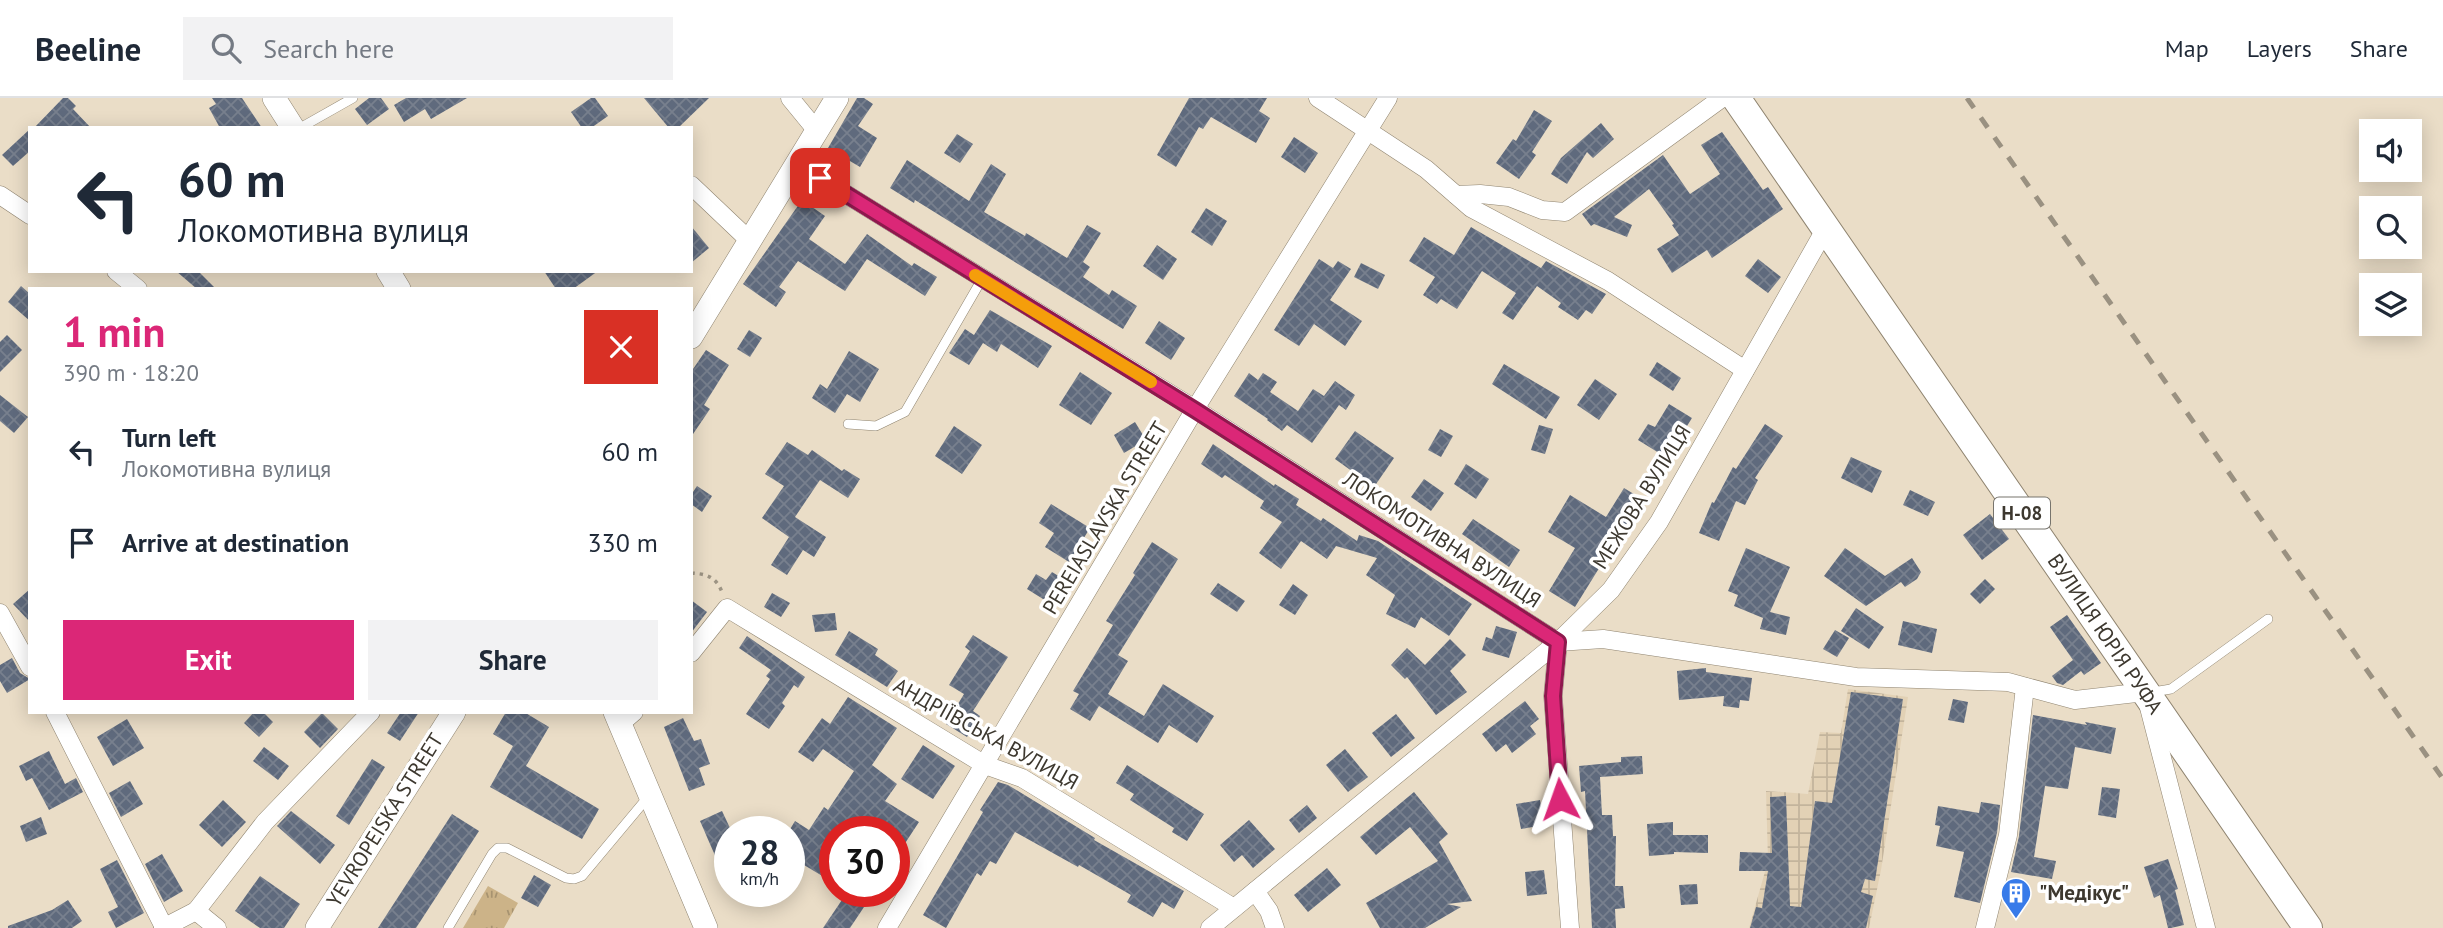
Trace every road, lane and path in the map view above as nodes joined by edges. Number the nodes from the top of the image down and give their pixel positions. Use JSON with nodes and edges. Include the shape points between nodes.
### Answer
{"nodes":[{"id":1,"x":274,"y":98,"type":"edge"},
{"id":2,"x":353,"y":98,"type":"edge"},
{"id":3,"x":790,"y":98,"type":"edge"},
{"id":4,"x":837,"y":98,"type":"edge"},
{"id":5,"x":1318,"y":98,"type":"edge"},
{"id":6,"x":1388,"y":98,"type":"edge"},
{"id":7,"x":1723,"y":98,"type":"edge"},
{"id":8,"x":1736,"y":98,"type":"edge"},
{"id":9,"x":292,"y":126,"type":"edge"},
{"id":10,"x":304,"y":126,"type":"edge"},
{"id":11,"x":1368,"y":130,"type":"junction"},
{"id":12,"x":817,"y":131,"type":"junction"},
{"id":13,"x":797,"y":164,"type":"junction"},
{"id":14,"x":693,"y":187,"type":"edge"},
{"id":15,"x":0,"y":195,"type":"edge"},
{"id":16,"x":1456,"y":195,"type":"junction"},
{"id":17,"x":28,"y":214,"type":"edge"},
{"id":18,"x":1826,"y":228,"type":"junction"},
{"id":19,"x":750,"y":241,"type":"junction"},
{"id":20,"x":118,"y":273,"type":"edge"},
{"id":21,"x":982,"y":279,"type":"junction"},
{"id":22,"x":136,"y":287,"type":"edge"},
{"id":23,"x":693,"y":334,"type":"edge"},
{"id":24,"x":1745,"y":370,"type":"junction"},
{"id":25,"x":1195,"y":410,"type":"junction"},
{"id":26,"x":848,"y":424,"type":"dead end"},
{"id":27,"x":693,"y":573,"type":"edge"},
{"id":28,"x":727,"y":608,"type":"junction"},
{"id":29,"x":0,"y":613,"type":"edge"},
{"id":30,"x":2267,"y":619,"type":"dead end"},
{"id":31,"x":1558,"y":642,"type":"junction"},
{"id":32,"x":693,"y":650,"type":"edge"},
{"id":33,"x":28,"y":663,"type":"edge"},
{"id":34,"x":2025,"y":687,"type":"junction"},
{"id":35,"x":2145,"y":692,"type":"junction"},
{"id":36,"x":56,"y":714,"type":"edge"},
{"id":37,"x":369,"y":714,"type":"edge"},
{"id":38,"x":453,"y":714,"type":"edge"},
{"id":39,"x":623,"y":716,"type":"edge"},
{"id":40,"x":985,"y":765,"type":"junction"},
{"id":41,"x":650,"y":794,"type":"junction"},
{"id":42,"x":1255,"y":891,"type":"junction"},
{"id":43,"x":1234,"y":908,"type":"junction"},
{"id":44,"x":196,"y":911,"type":"junction"},
{"id":45,"x":163,"y":928,"type":"edge"},
{"id":46,"x":217,"y":928,"type":"edge"},
{"id":47,"x":317,"y":928,"type":"edge"},
{"id":48,"x":448,"y":928,"type":"edge"},
{"id":49,"x":706,"y":928,"type":"edge"},
{"id":50,"x":887,"y":928,"type":"edge"},
{"id":51,"x":1210,"y":928,"type":"edge"},
{"id":52,"x":1275,"y":928,"type":"edge"},
{"id":53,"x":1570,"y":928,"type":"edge"},
{"id":54,"x":1985,"y":928,"type":"edge"},
{"id":55,"x":2206,"y":928,"type":"edge"},
{"id":56,"x":2308,"y":928,"type":"edge"}],
"edges":[{"from":1,"to":9,"type":"street"},
{"from":2,"to":10,"type":"lane"},
{"from":3,"to":12,"type":"street"},
{"from":4,"to":12,"type":"street"},
{"from":5,"to":11,"type":"street"},
{"from":6,"to":11,"type":"street","name":"PEREIASLAVSKA STREET"},
{"from":7,"to":16,"type":"street","via":[[1566,212],[1508,197]]},
{"from":8,"to":18,"type":"main road","name":"ВУЛИЦЯ ЮРІЯ РУФА","number":"Н-08"},
{"from":11,"to":16,"type":"street"},
{"from":11,"to":25,"type":"street","name":"PEREIASLAVSKA STREET"},
{"from":12,"to":13,"type":"street"},
{"from":13,"to":19,"type":"street"},
{"from":13,"to":21,"type":"street","name":"ЛОКОМОТИВНА ВУЛИЦЯ"},
{"from":14,"to":19,"type":"street"},
{"from":15,"to":17,"type":"street"},
{"from":16,"to":24,"type":"street","via":[[1471,208],[1608,281]]},
{"from":18,"to":24,"type":"street","name":"МЕЖОВА ВУЛИЦЯ"},
{"from":18,"to":35,"type":"main road","name":"ВУЛИЦЯ ЮРІЯ РУФА","number":"Н-08"},
{"from":19,"to":23,"type":"street"},
{"from":20,"to":22,"type":"street"},
{"from":21,"to":25,"type":"street","name":"ЛОКОМОТИВНА ВУЛИЦЯ"},
{"from":21,"to":26,"type":"lane","via":[[905,412],[876,426]]},
{"from":24,"to":31,"type":"street","name":"МЕЖОВА ВУЛИЦЯ","via":[[1659,522],[1611,590]]},
{"from":25,"to":31,"type":"street","name":"ЛОКОМОТИВНА ВУЛИЦЯ"},
{"from":25,"to":40,"type":"street","name":"PEREIASLAVSKA STREET"},
{"from":27,"to":28,"type":"path","via":[[711,576],[718,583]]},
{"from":28,"to":32,"type":"street"},
{"from":28,"to":40,"type":"street","name":"АНДРІЇВСЬКА ВУЛИЦЯ"},
{"from":29,"to":33,"type":"street"},
{"from":30,"to":35,"type":"lane","via":[[2171,689]]},
{"from":31,"to":34,"type":"street","via":[[1603,639],[1856,677],[2008,682]]},
{"from":31,"to":42,"type":"street","name":"МЕЖОВА ВУЛИЦЯ"},
{"from":31,"to":53,"type":"street","via":[[1553,696]]},
{"from":34,"to":35,"type":"street","via":[[2075,701]]},
{"from":34,"to":54,"type":"street","via":[[2008,835]]},
{"from":35,"to":55,"type":"street"},
{"from":35,"to":56,"type":"main road","name":"ВУЛИЦЯ ЮРІЯ РУФА","number":"Н-08"},
{"from":36,"to":45,"type":"street"},
{"from":37,"to":44,"type":"street","via":[[265,822]]},
{"from":38,"to":47,"type":"street","name":"YEVROPEISKA STREET"},
{"from":39,"to":41,"type":"street"},
{"from":40,"to":43,"type":"street","name":"АНДРІЇВСЬКА ВУЛИЦЯ","via":[[1023,778]]},
{"from":40,"to":50,"type":"street","name":"PEREIASLAVSKA STREET"},
{"from":41,"to":48,"type":"lane","via":[[582,876],[574,879],[498,848]]},
{"from":41,"to":49,"type":"street"},
{"from":42,"to":43,"type":"street","name":"МЕЖОВА ВУЛИЦЯ"},
{"from":42,"to":52,"type":"street"},
{"from":43,"to":51,"type":"street","name":"МЕЖОВА ВУЛИЦЯ"},
{"from":44,"to":45,"type":"street"},
{"from":44,"to":46,"type":"street"}]}
